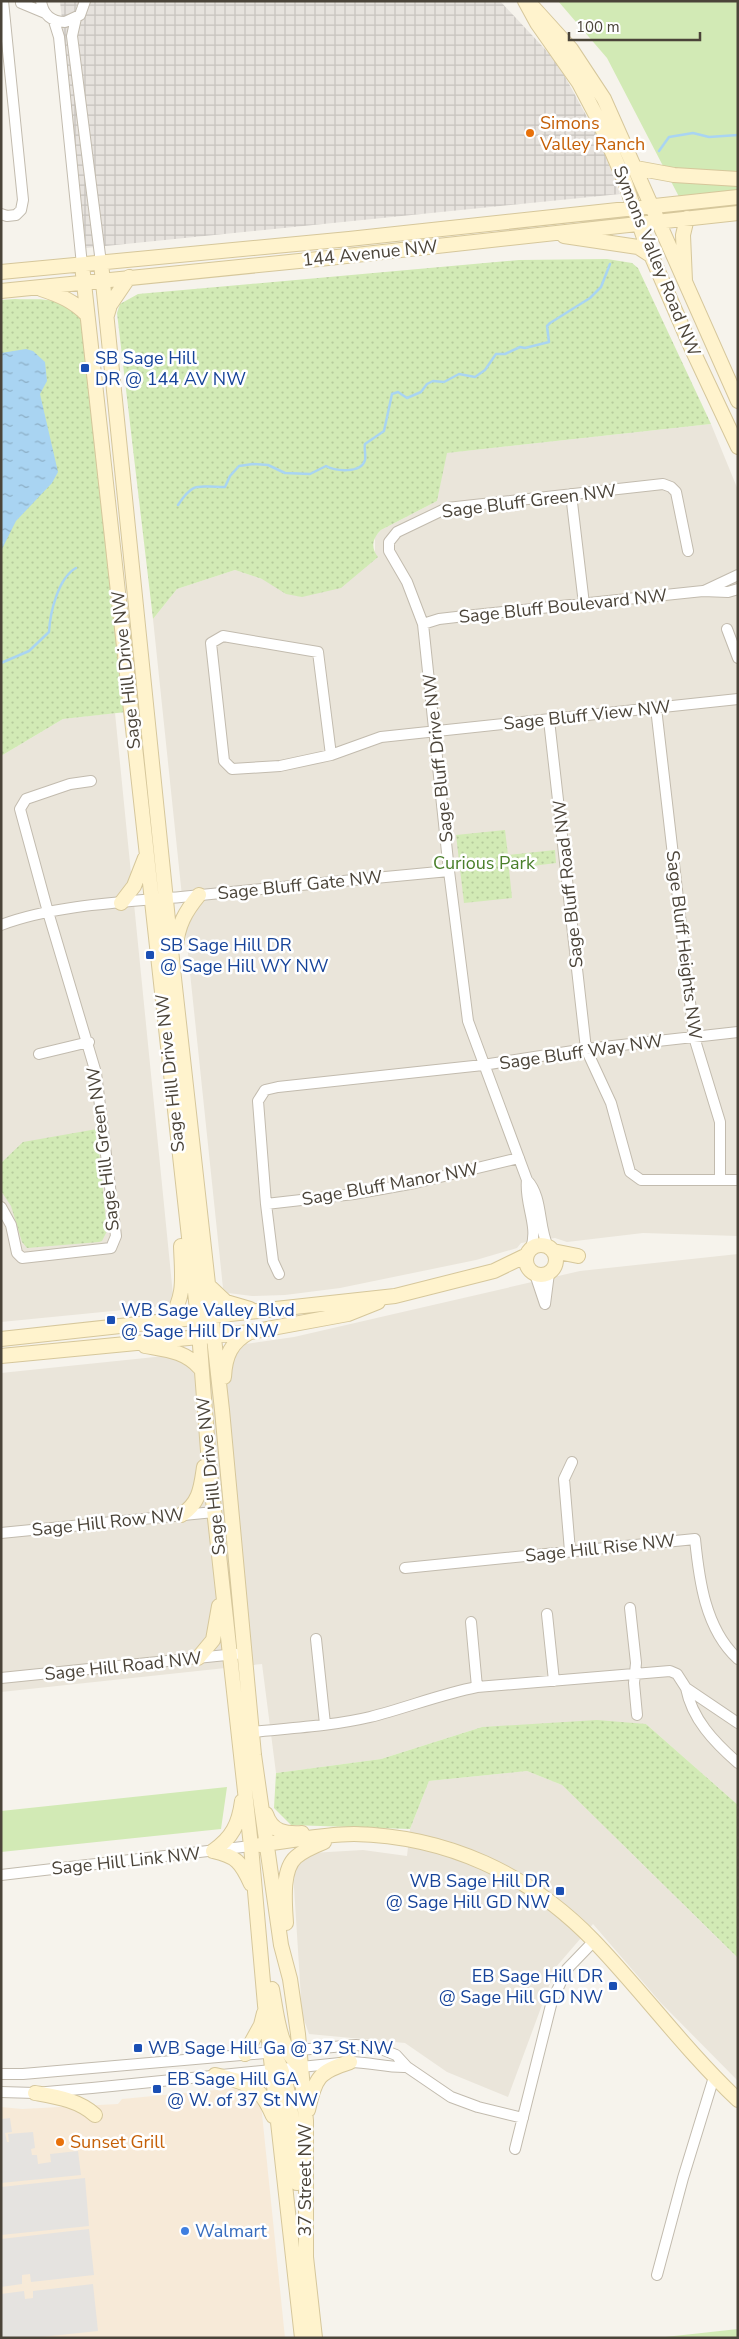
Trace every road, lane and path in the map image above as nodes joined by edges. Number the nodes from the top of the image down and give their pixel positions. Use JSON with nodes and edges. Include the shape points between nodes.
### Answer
{"nodes":[{"id":1,"x":41,"y":1,"type":"edge"},
{"id":2,"x":85,"y":1,"type":"edge"},
{"id":3,"x":526,"y":1,"type":"edge"},
{"id":4,"x":22,"y":2,"type":"edge"},
{"id":5,"x":2,"y":4,"type":"edge"},
{"id":6,"x":45,"y":14,"type":"junction"},
{"id":7,"x":76,"y":18,"type":"junction"},
{"id":8,"x":54,"y":21,"type":"junction"},
{"id":9,"x":636,"y":168,"type":"junction"},
{"id":10,"x":738,"y":179,"type":"edge"},
{"id":11,"x":738,"y":197,"type":"edge"},
{"id":12,"x":643,"y":207,"type":"junction"},
{"id":13,"x":738,"y":213,"type":"edge"},
{"id":14,"x":1,"y":214,"type":"edge"},
{"id":15,"x":687,"y":218,"type":"junction"},
{"id":16,"x":649,"y":222,"type":"junction"},
{"id":17,"x":548,"y":233,"type":"junction"},
{"id":18,"x":652,"y":256,"type":"junction"},
{"id":19,"x":101,"y":263,"type":"junction"},
{"id":20,"x":82,"y":265,"type":"junction"},
{"id":21,"x":1,"y":272,"type":"edge"},
{"id":22,"x":129,"y":277,"type":"junction"},
{"id":23,"x":103,"y":280,"type":"junction"},
{"id":24,"x":84,"y":283,"type":"junction"},
{"id":25,"x":685,"y":284,"type":"junction"},
{"id":26,"x":36,"y":288,"type":"junction"},
{"id":27,"x":1,"y":291,"type":"edge"},
{"id":28,"x":87,"y":315,"type":"junction"},
{"id":29,"x":106,"y":318,"type":"junction"},
{"id":30,"x":738,"y":401,"type":"edge"},
{"id":31,"x":738,"y":447,"type":"edge"},
{"id":32,"x":571,"y":494,"type":"junction"},
{"id":33,"x":688,"y":551,"type":"dead end"},
{"id":34,"x":738,"y":575,"type":"edge"},
{"id":35,"x":738,"y":589,"type":"edge"},
{"id":36,"x":703,"y":591,"type":"junction"},
{"id":37,"x":584,"y":604,"type":"junction"},
{"id":38,"x":423,"y":624,"type":"junction"},
{"id":39,"x":727,"y":629,"type":"dead end"},
{"id":40,"x":738,"y":658,"type":"edge"},
{"id":41,"x":738,"y":699,"type":"edge"},
{"id":42,"x":656,"y":708,"type":"junction"},
{"id":43,"x":549,"y":720,"type":"junction"},
{"id":44,"x":436,"y":732,"type":"junction"},
{"id":45,"x":331,"y":755,"type":"junction"},
{"id":46,"x":91,"y":780,"type":"dead end"},
{"id":47,"x":146,"y":855,"type":"junction"},
{"id":48,"x":449,"y":871,"type":"junction"},
{"id":49,"x":198,"y":895,"type":"junction"},
{"id":50,"x":166,"y":898,"type":"junction"},
{"id":51,"x":151,"y":899,"type":"junction"},
{"id":52,"x":121,"y":903,"type":"junction"},
{"id":53,"x":48,"y":912,"type":"junction"},
{"id":54,"x":1,"y":925,"type":"edge"},
{"id":55,"x":173,"y":969,"type":"junction"},
{"id":56,"x":738,"y":1032,"type":"edge"},
{"id":57,"x":694,"y":1036,"type":"junction"},
{"id":58,"x":89,"y":1042,"type":"junction"},
{"id":59,"x":586,"y":1049,"type":"junction"},
{"id":60,"x":38,"y":1054,"type":"dead end"},
{"id":61,"x":483,"y":1065,"type":"junction"},
{"id":62,"x":519,"y":1158,"type":"junction"},
{"id":63,"x":720,"y":1179,"type":"junction"},
{"id":64,"x":527,"y":1180,"type":"junction"},
{"id":65,"x":738,"y":1180,"type":"edge"},
{"id":66,"x":184,"y":1203,"type":"junction"},
{"id":67,"x":266,"y":1204,"type":"junction"},
{"id":68,"x":1,"y":1207,"type":"edge"},
{"id":69,"x":529,"y":1252,"type":"junction"},
{"id":70,"x":545,"y":1263,"type":"junction"},
{"id":71,"x":494,"y":1271,"type":"junction"},
{"id":72,"x":279,"y":1274,"type":"dead end"},
{"id":73,"x":208,"y":1286,"type":"junction"},
{"id":74,"x":395,"y":1296,"type":"junction"},
{"id":75,"x":256,"y":1311,"type":"junction"},
{"id":76,"x":212,"y":1317,"type":"junction"},
{"id":77,"x":198,"y":1319,"type":"junction"},
{"id":78,"x":169,"y":1322,"type":"junction"},
{"id":79,"x":251,"y":1332,"type":"junction"},
{"id":80,"x":214,"y":1335,"type":"junction"},
{"id":81,"x":198,"y":1336,"type":"junction"},
{"id":82,"x":1,"y":1340,"type":"edge"},
{"id":83,"x":127,"y":1343,"type":"junction"},
{"id":84,"x":1,"y":1356,"type":"edge"},
{"id":85,"x":200,"y":1368,"type":"junction"},
{"id":86,"x":222,"y":1410,"type":"junction"},
{"id":87,"x":224,"y":1438,"type":"junction"},
{"id":88,"x":207,"y":1439,"type":"junction"},
{"id":89,"x":572,"y":1462,"type":"dead end"},
{"id":90,"x":214,"y":1512,"type":"junction"},
{"id":91,"x":182,"y":1515,"type":"junction"},
{"id":92,"x":1,"y":1533,"type":"edge"},
{"id":93,"x":570,"y":1551,"type":"junction"},
{"id":94,"x":406,"y":1568,"type":"dead end"},
{"id":95,"x":222,"y":1586,"type":"junction"},
{"id":96,"x":630,"y":1608,"type":"dead end"},
{"id":97,"x":547,"y":1614,"type":"dead end"},
{"id":98,"x":471,"y":1622,"type":"dead end"},
{"id":99,"x":316,"y":1639,"type":"dead end"},
{"id":100,"x":244,"y":1653,"type":"junction"},
{"id":101,"x":230,"y":1655,"type":"junction"},
{"id":102,"x":198,"y":1658,"type":"junction"},
{"id":103,"x":738,"y":1658,"type":"edge"},
{"id":104,"x":635,"y":1674,"type":"junction"},
{"id":105,"x":1,"y":1678,"type":"edge"},
{"id":106,"x":554,"y":1681,"type":"junction"},
{"id":107,"x":477,"y":1687,"type":"junction"},
{"id":108,"x":686,"y":1688,"type":"junction"},
{"id":109,"x":637,"y":1715,"type":"dead end"},
{"id":110,"x":738,"y":1723,"type":"edge"},
{"id":111,"x":324,"y":1724,"type":"junction"},
{"id":112,"x":252,"y":1732,"type":"junction"},
{"id":113,"x":738,"y":1763,"type":"edge"},
{"id":114,"x":244,"y":1786,"type":"junction"},
{"id":115,"x":262,"y":1802,"type":"junction"},
{"id":116,"x":353,"y":1834,"type":"junction"},
{"id":117,"x":268,"y":1844,"type":"junction"},
{"id":118,"x":251,"y":1846,"type":"junction"},
{"id":119,"x":213,"y":1851,"type":"junction"},
{"id":120,"x":1,"y":1875,"type":"edge"},
{"id":121,"x":256,"y":1893,"type":"junction"},
{"id":122,"x":258,"y":1925,"type":"junction"},
{"id":123,"x":594,"y":1941,"type":"junction"},
{"id":124,"x":290,"y":1979,"type":"junction"},
{"id":125,"x":265,"y":2005,"type":"junction"},
{"id":126,"x":293,"y":2050,"type":"junction"},
{"id":127,"x":271,"y":2051,"type":"junction"},
{"id":128,"x":245,"y":2054,"type":"junction"},
{"id":129,"x":350,"y":2062,"type":"junction"},
{"id":130,"x":301,"y":2067,"type":"junction"},
{"id":131,"x":408,"y":2067,"type":"junction"},
{"id":132,"x":278,"y":2069,"type":"junction"},
{"id":133,"x":1,"y":2074,"type":"edge"},
{"id":134,"x":216,"y":2075,"type":"junction"},
{"id":135,"x":714,"y":2077,"type":"junction"},
{"id":136,"x":1,"y":2092,"type":"edge"},
{"id":137,"x":35,"y":2093,"type":"junction"},
{"id":138,"x":738,"y":2100,"type":"edge"},
{"id":139,"x":95,"y":2115,"type":"dead end"},
{"id":140,"x":523,"y":2118,"type":"junction"},
{"id":141,"x":306,"y":2121,"type":"junction"},
{"id":142,"x":279,"y":2131,"type":"junction"},
{"id":143,"x":515,"y":2149,"type":"dead end"},
{"id":144,"x":306,"y":2256,"type":"junction"},
{"id":145,"x":657,"y":2275,"type":"dead end"},
{"id":146,"x":302,"y":2338,"type":"edge"},
{"id":147,"x":315,"y":2338,"type":"edge"}],
"edges":[{"from":1,"to":6,"type":"street"},
{"from":2,"to":7,"type":"street"},
{"from":3,"to":9,"type":"street","name":"Symons Valley Road NW","via":[[552,26],[592,81],[615,120]]},
{"from":3,"to":12,"type":"street","name":"Symons Valley Road NW","via":[[537,23],[579,83]]},
{"from":4,"to":5,"type":"street"},
{"from":4,"to":6,"type":"street"},
{"from":5,"to":14,"type":"street","via":[[23,200],[16,216]]},
{"from":6,"to":8,"type":"street"},
{"from":7,"to":8,"type":"street"},
{"from":7,"to":19,"type":"street","via":[[72,36]]},
{"from":8,"to":20,"type":"street","via":[[59,37]]},
{"from":9,"to":10,"type":"street","via":[[674,175]]},
{"from":9,"to":12,"type":"street","name":"Symons Valley Road NW"},
{"from":11,"to":12,"type":"street","name":"144 Avenue NW"},
{"from":12,"to":16,"type":"street","name":"Symons Valley Road NW"},
{"from":12,"to":16,"type":"street","name":"Symons Valley Road NW"},
{"from":12,"to":19,"type":"street","name":"144 Avenue NW"},
{"from":13,"to":15,"type":"street","name":"144 Avenue NW"},
{"from":15,"to":16,"type":"street","name":"144 Avenue NW"},
{"from":15,"to":25,"type":"street","via":[[683,235]]},
{"from":16,"to":17,"type":"street","name":"144 Avenue NW"},
{"from":16,"to":18,"type":"street","name":"Symons Valley Road NW"},
{"from":16,"to":25,"type":"street","name":"Symons Valley Road NW"},
{"from":17,"to":18,"type":"street","via":[[638,247]]},
{"from":17,"to":22,"type":"street","name":"144 Avenue NW"},
{"from":18,"to":31,"type":"street","name":"Symons Valley Road NW"},
{"from":19,"to":20,"type":"street","name":"144 Avenue NW"},
{"from":19,"to":23,"type":"street","name":"Sage Hill Drive NW"},
{"from":20,"to":21,"type":"street","name":"144 Avenue NW"},
{"from":20,"to":24,"type":"street","name":"Sage Hill Drive NW"},
{"from":22,"to":23,"type":"street","name":"144 Avenue NW"},
{"from":22,"to":29,"type":"street","via":[[110,305]]},
{"from":23,"to":24,"type":"street","name":"144 Avenue NW"},
{"from":23,"to":29,"type":"street","name":"Sage Hill Drive NW"},
{"from":24,"to":26,"type":"street","name":"144 Avenue NW"},
{"from":24,"to":28,"type":"street","name":"Sage Hill Drive NW"},
{"from":25,"to":30,"type":"street","name":"Symons Valley Road NW"},
{"from":26,"to":27,"type":"street","name":"144 Avenue NW"},
{"from":26,"to":28,"type":"street","via":[[61,295]]},
{"from":28,"to":47,"type":"street","name":"Sage Hill Drive NW"},
{"from":29,"to":50,"type":"street","name":"Sage Hill Drive NW"},
{"from":32,"to":33,"type":"street","name":"Sage Bluff Green NW","via":[[663,484],[671,487],[676,492]]},
{"from":32,"to":37,"type":"street"},
{"from":32,"to":38,"type":"street","name":"Sage Bluff Green NW","via":[[447,508],[397,532],[389,542],[389,551],[407,582]]},
{"from":34,"to":36,"type":"street","name":"Sage Bluff Boulevard NW"},
{"from":35,"to":36,"type":"street","name":"Sage Bluff Boulevard NW"},
{"from":36,"to":37,"type":"street","name":"Sage Bluff Boulevard NW"},
{"from":37,"to":38,"type":"street","name":"Sage Bluff Boulevard NW","via":[[439,619]]},
{"from":38,"to":44,"type":"street","name":"Sage Bluff Drive NW"},
{"from":39,"to":40,"type":"street"},
{"from":41,"to":42,"type":"street","name":"Sage Bluff View NW"},
{"from":42,"to":43,"type":"street","name":"Sage Bluff View NW"},
{"from":42,"to":57,"type":"street","name":"Sage Bluff Heights NW"},
{"from":43,"to":44,"type":"street","name":"Sage Bluff View NW"},
{"from":43,"to":59,"type":"street","name":"Sage Bluff Road NW"},
{"from":44,"to":45,"type":"street","name":"Sage Bluff View NW","via":[[381,737]]},
{"from":44,"to":48,"type":"street","name":"Sage Bluff Drive NW"},
{"from":45,"to":45,"type":"street","name":"Sage Bluff View NW","via":[[280,766],[232,769],[224,761],[211,643],[223,636],[318,652]]},
{"from":46,"to":53,"type":"street","name":"Sage Hill Green NW","via":[[26,799],[20,809]]},
{"from":47,"to":51,"type":"street","name":"Sage Hill Drive NW"},
{"from":47,"to":52,"type":"street","via":[[134,886]]},
{"from":48,"to":49,"type":"street","name":"Sage Bluff Gate NW"},
{"from":48,"to":61,"type":"street","name":"Sage Bluff Drive NW","via":[[468,1021]]},
{"from":49,"to":50,"type":"street","name":"Sage Bluff Gate NW"},
{"from":49,"to":55,"type":"street","via":[[179,924]]},
{"from":50,"to":51,"type":"street","name":"Sage Bluff Gate NW"},
{"from":50,"to":55,"type":"street","name":"Sage Hill Drive NW"},
{"from":51,"to":52,"type":"street","name":"Sage Bluff Gate NW"},
{"from":51,"to":66,"type":"street","name":"Sage Hill Drive NW"},
{"from":52,"to":53,"type":"street","name":"Sage Bluff Gate NW"},
{"from":53,"to":54,"type":"street","name":"Sage Bluff Gate NW"},
{"from":53,"to":58,"type":"street","name":"Sage Hill Green NW"},
{"from":55,"to":73,"type":"street","name":"Sage Hill Drive NW"},
{"from":56,"to":57,"type":"street","name":"Sage Bluff Way NW"},
{"from":57,"to":59,"type":"street","name":"Sage Bluff Way NW"},
{"from":57,"to":63,"type":"street","name":"Sage Bluff Heights NW","via":[[720,1122]]},
{"from":58,"to":60,"type":"street"},
{"from":58,"to":68,"type":"street","name":"Sage Hill Green NW","via":[[96,1073],[116,1236],[111,1248],[22,1258],[17,1253],[11,1225]]},
{"from":59,"to":61,"type":"street","name":"Sage Bluff Way NW"},
{"from":59,"to":63,"type":"street","name":"Sage Bluff Road NW","via":[[611,1103],[630,1172],[641,1180]]},
{"from":61,"to":62,"type":"street","name":"Sage Bluff Drive NW"},
{"from":61,"to":67,"type":"street","via":[[264,1090],[258,1101]]},
{"from":62,"to":64,"type":"street","name":"Sage Bluff Drive NW"},
{"from":62,"to":67,"type":"street","name":"Sage Bluff Manor NW","via":[[415,1183]]},
{"from":63,"to":65,"type":"street","name":"Sage Bluff Road NW"},
{"from":64,"to":69,"type":"street","name":"Sage Bluff Drive NW","via":[[525,1190],[534,1234]]},
{"from":64,"to":70,"type":"street","name":"Sage Bluff Drive NW","via":[[534,1192]]},
{"from":66,"to":77,"type":"street","name":"Sage Hill Drive NW"},
{"from":66,"to":78,"type":"street","via":[[180,1228],[182,1294],[179,1307]]},
{"from":67,"to":72,"type":"street","via":[[273,1261]]},
{"from":69,"to":70,"type":"street","via":[[526,1264]]},
{"from":69,"to":70,"type":"street","via":[[540,1245]]},
{"from":69,"to":71,"type":"street"},
{"from":70,"to":71,"type":"street"},
{"from":71,"to":74,"type":"street"},
{"from":73,"to":75,"type":"street","via":[[226,1302]]},
{"from":73,"to":76,"type":"street","name":"Sage Hill Drive NW"},
{"from":74,"to":75,"type":"street"},
{"from":74,"to":79,"type":"street","via":[[348,1314]]},
{"from":75,"to":76,"type":"street"},
{"from":76,"to":77,"type":"street"},
{"from":76,"to":80,"type":"street","name":"Sage Hill Drive NW"},
{"from":77,"to":78,"type":"street"},
{"from":77,"to":81,"type":"street","name":"Sage Hill Drive NW"},
{"from":78,"to":82,"type":"street"},
{"from":79,"to":80,"type":"street"},
{"from":79,"to":86,"type":"street","via":[[234,1343],[224,1364]]},
{"from":80,"to":81,"type":"street"},
{"from":80,"to":86,"type":"street","name":"Sage Hill Drive NW"},
{"from":81,"to":83,"type":"street"},
{"from":81,"to":85,"type":"street","name":"Sage Hill Drive NW"},
{"from":83,"to":84,"type":"street"},
{"from":83,"to":85,"type":"street","via":[[179,1352]]},
{"from":85,"to":88,"type":"street","name":"Sage Hill Drive NW"},
{"from":86,"to":87,"type":"street","name":"Sage Hill Drive NW"},
{"from":87,"to":88,"type":"street"},
{"from":87,"to":100,"type":"street","name":"Sage Hill Drive NW"},
{"from":88,"to":90,"type":"street","name":"Sage Hill Drive NW"},
{"from":88,"to":91,"type":"street","via":[[200,1492]]},
{"from":89,"to":93,"type":"street","via":[[564,1479]]},
{"from":90,"to":91,"type":"street","name":"Sage Hill Row NW"},
{"from":90,"to":95,"type":"street","name":"Sage Hill Drive NW"},
{"from":91,"to":92,"type":"street","name":"Sage Hill Row NW"},
{"from":93,"to":94,"type":"street","name":"Sage Hill Rise NW"},
{"from":93,"to":103,"type":"street","name":"Sage Hill Rise NW","via":[[695,1538],[704,1600],[719,1632]]},
{"from":95,"to":101,"type":"street","name":"Sage Hill Drive NW"},
{"from":95,"to":102,"type":"street","via":[[213,1640]]},
{"from":96,"to":104,"type":"street"},
{"from":97,"to":106,"type":"street"},
{"from":98,"to":107,"type":"street"},
{"from":99,"to":111,"type":"street"},
{"from":100,"to":101,"type":"street","name":"Sage Hill Road NW"},
{"from":100,"to":112,"type":"street","name":"Sage Hill Drive NW"},
{"from":101,"to":102,"type":"street","name":"Sage Hill Road NW"},
{"from":101,"to":114,"type":"street","name":"Sage Hill Drive NW"},
{"from":102,"to":105,"type":"street","name":"Sage Hill Road NW"},
{"from":104,"to":106,"type":"street"},
{"from":104,"to":108,"type":"street","via":[[670,1671]]},
{"from":104,"to":109,"type":"street"},
{"from":106,"to":107,"type":"street"},
{"from":107,"to":111,"type":"street","via":[[370,1716]]},
{"from":108,"to":110,"type":"street"},
{"from":108,"to":113,"type":"street","via":[[697,1720]]},
{"from":111,"to":112,"type":"street"},
{"from":112,"to":115,"type":"street","name":"Sage Hill Drive NW"},
{"from":114,"to":118,"type":"street","name":"Sage Hill Drive NW"},
{"from":114,"to":119,"type":"street","via":[[240,1816],[233,1834]]},
{"from":115,"to":116,"type":"street","via":[[270,1824],[278,1831],[288,1834]]},
{"from":115,"to":117,"type":"street","name":"Sage Hill Drive NW"},
{"from":116,"to":117,"type":"street"},
{"from":116,"to":123,"type":"street","via":[[399,1838],[472,1857],[511,1874],[546,1898]]},
{"from":116,"to":124,"type":"street","via":[[310,1848],[294,1858],[288,1873],[286,1893]]},
{"from":117,"to":118,"type":"street"},
{"from":117,"to":124,"type":"street","name":"37 Street NW","via":[[281,1945]]},
{"from":118,"to":119,"type":"street","name":"Sage Hill Link NW"},
{"from":118,"to":121,"type":"street","name":"37 Street NW"},
{"from":119,"to":120,"type":"street","name":"Sage Hill Link NW"},
{"from":119,"to":121,"type":"street","via":[[238,1861]]},
{"from":121,"to":122,"type":"street","name":"37 Street NW"},
{"from":122,"to":125,"type":"street","name":"37 Street NW"},
{"from":122,"to":126,"type":"street","via":[[280,2028]]},
{"from":123,"to":135,"type":"street"},
{"from":123,"to":140,"type":"street","via":[[567,1969],[552,2001]]},
{"from":124,"to":126,"type":"street","name":"37 Street NW"},
{"from":125,"to":127,"type":"street","name":"37 Street NW"},
{"from":125,"to":128,"type":"street","via":[[261,2025]]},
{"from":126,"to":127,"type":"street"},
{"from":126,"to":130,"type":"street","name":"37 Street NW"},
{"from":126,"to":131,"type":"street","via":[[356,2045],[376,2047],[396,2055]]},
{"from":127,"to":128,"type":"street"},
{"from":127,"to":132,"type":"street","name":"37 Street NW"},
{"from":128,"to":133,"type":"street"},
{"from":129,"to":130,"type":"street"},
{"from":129,"to":131,"type":"street"},
{"from":129,"to":141,"type":"street","via":[[323,2072],[315,2084]]},
{"from":130,"to":132,"type":"street"},
{"from":130,"to":141,"type":"street","name":"37 Street NW"},
{"from":131,"to":140,"type":"street","via":[[451,2097]]},
{"from":132,"to":134,"type":"street"},
{"from":132,"to":142,"type":"street","name":"37 Street NW"},
{"from":132,"to":144,"type":"street","via":[[286,2080]]},
{"from":134,"to":137,"type":"street"},
{"from":134,"to":142,"type":"street","via":[[249,2085],[262,2093]]},
{"from":135,"to":138,"type":"street"},
{"from":135,"to":145,"type":"street"},
{"from":136,"to":137,"type":"street"},
{"from":137,"to":139,"type":"street","via":[[70,2100]]},
{"from":140,"to":143,"type":"street"},
{"from":141,"to":144,"type":"street","name":"37 Street NW"},
{"from":142,"to":146,"type":"street","name":"37 Street NW"},
{"from":144,"to":147,"type":"street","name":"37 Street NW"}]}
